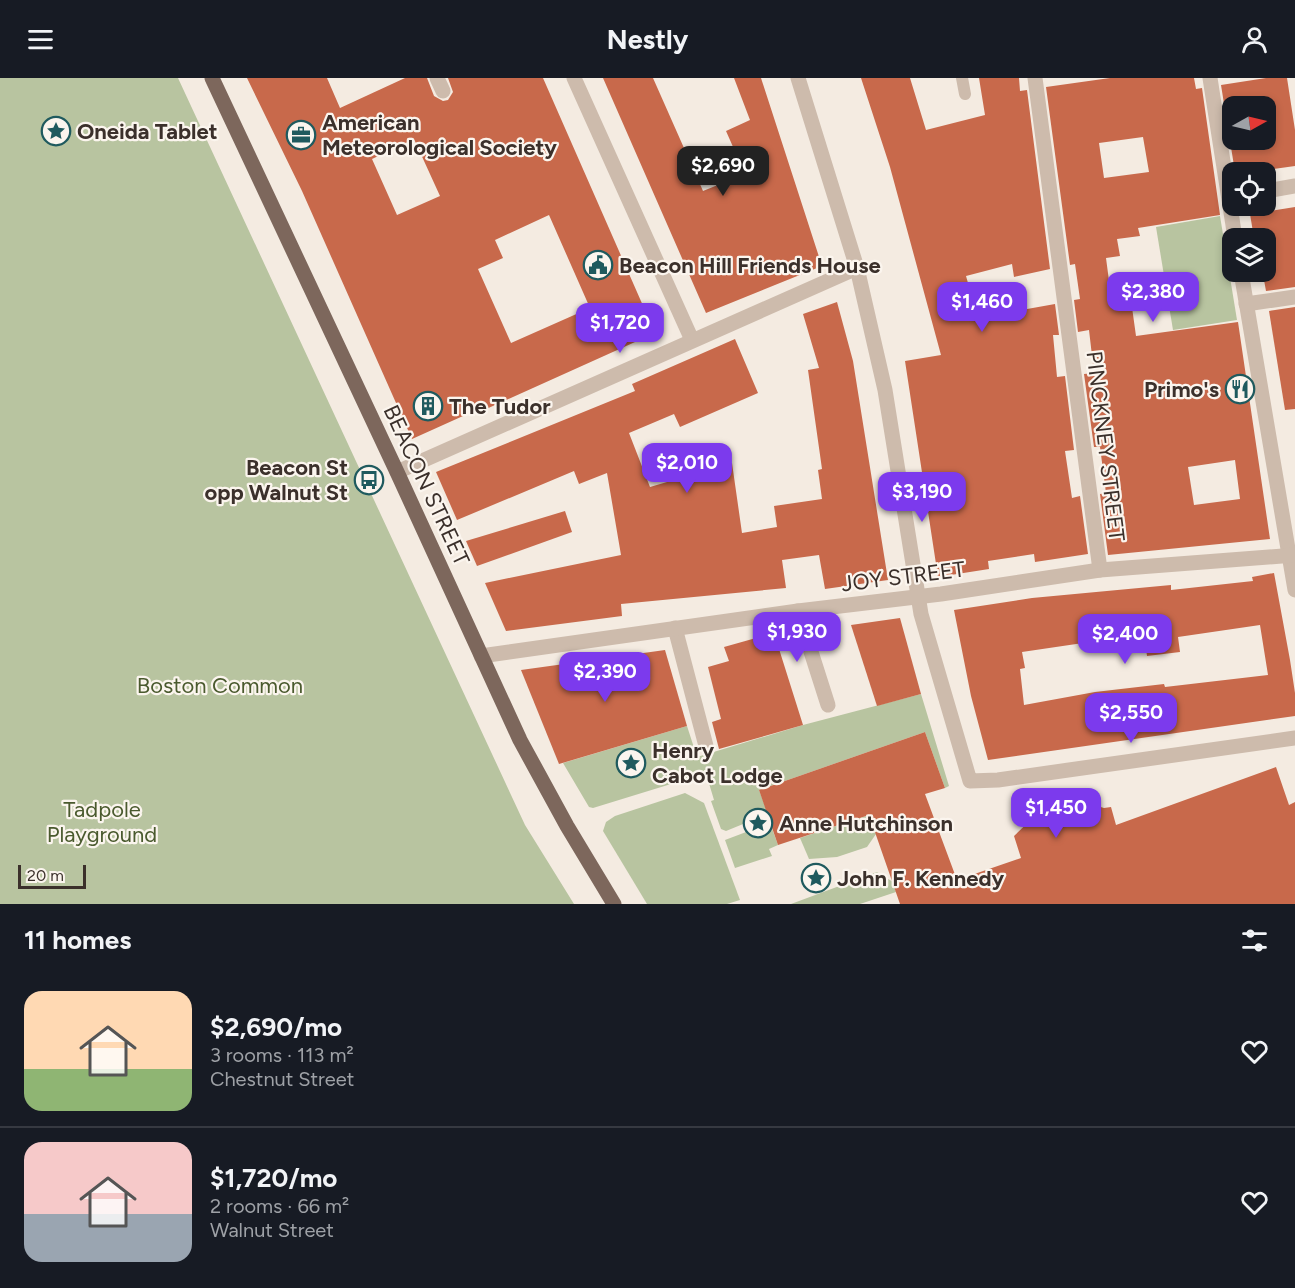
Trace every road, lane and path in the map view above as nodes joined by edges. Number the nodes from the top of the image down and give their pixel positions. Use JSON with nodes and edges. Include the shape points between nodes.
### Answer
{"nodes":[{"id":1,"x":212,"y":78,"type":"edge"},
{"id":2,"x":574,"y":78,"type":"edge"},
{"id":3,"x":798,"y":78,"type":"edge"},
{"id":4,"x":962,"y":78,"type":"edge"},
{"id":5,"x":1035,"y":78,"type":"edge"},
{"id":6,"x":1210,"y":78,"type":"edge"},
{"id":7,"x":965,"y":94,"type":"dead end"},
{"id":8,"x":1225,"y":162,"type":"edge"},
{"id":9,"x":1295,"y":186,"type":"edge"},
{"id":10,"x":1276,"y":189,"type":"edge"},
{"id":11,"x":857,"y":268,"type":"junction"},
{"id":12,"x":1243,"y":282,"type":"edge"},
{"id":13,"x":1295,"y":297,"type":"edge"},
{"id":14,"x":1246,"y":304,"type":"junction"},
{"id":15,"x":692,"y":340,"type":"junction"},
{"id":16,"x":397,"y":472,"type":"junction"},
{"id":17,"x":1292,"y":555,"type":"edge"},
{"id":18,"x":1100,"y":570,"type":"junction"},
{"id":19,"x":1295,"y":590,"type":"edge"},
{"id":20,"x":918,"y":597,"type":"junction"},
{"id":21,"x":798,"y":611,"type":"junction"},
{"id":22,"x":675,"y":628,"type":"junction"},
{"id":23,"x":481,"y":656,"type":"junction"},
{"id":24,"x":828,"y":705,"type":"dead end"},
{"id":25,"x":1295,"y":738,"type":"edge"},
{"id":26,"x":706,"y":746,"type":"dead end"},
{"id":27,"x":614,"y":904,"type":"edge"}],
"edges":[{"from":1,"to":16,"type":"main road","name":"BEACON STREET"},
{"from":2,"to":15,"type":"street"},
{"from":3,"to":11,"type":"street"},
{"from":4,"to":7,"type":"lane"},
{"from":5,"to":18,"type":"street","name":"PINCKNEY STREET"},
{"from":6,"to":8,"type":"street"},
{"from":9,"to":10,"type":"street"},
{"from":11,"to":15,"type":"street"},
{"from":11,"to":20,"type":"street","via":[[885,390]]},
{"from":12,"to":14,"type":"street"},
{"from":13,"to":14,"type":"street"},
{"from":14,"to":17,"type":"street"},
{"from":15,"to":16,"type":"street"},
{"from":16,"to":23,"type":"main road","name":"BEACON STREET"},
{"from":17,"to":18,"type":"street","name":"JOY STREET"},
{"from":17,"to":19,"type":"street"},
{"from":18,"to":20,"type":"street","name":"JOY STREET"},
{"from":20,"to":21,"type":"street","name":"JOY STREET"},
{"from":20,"to":25,"type":"street","via":[[970,781]]},
{"from":21,"to":22,"type":"street","name":"JOY STREET"},
{"from":21,"to":24,"type":"street"},
{"from":22,"to":23,"type":"street","name":"JOY STREET"},
{"from":22,"to":26,"type":"street"},
{"from":23,"to":27,"type":"main road","name":"BEACON STREET","via":[[542,784]]}]}
